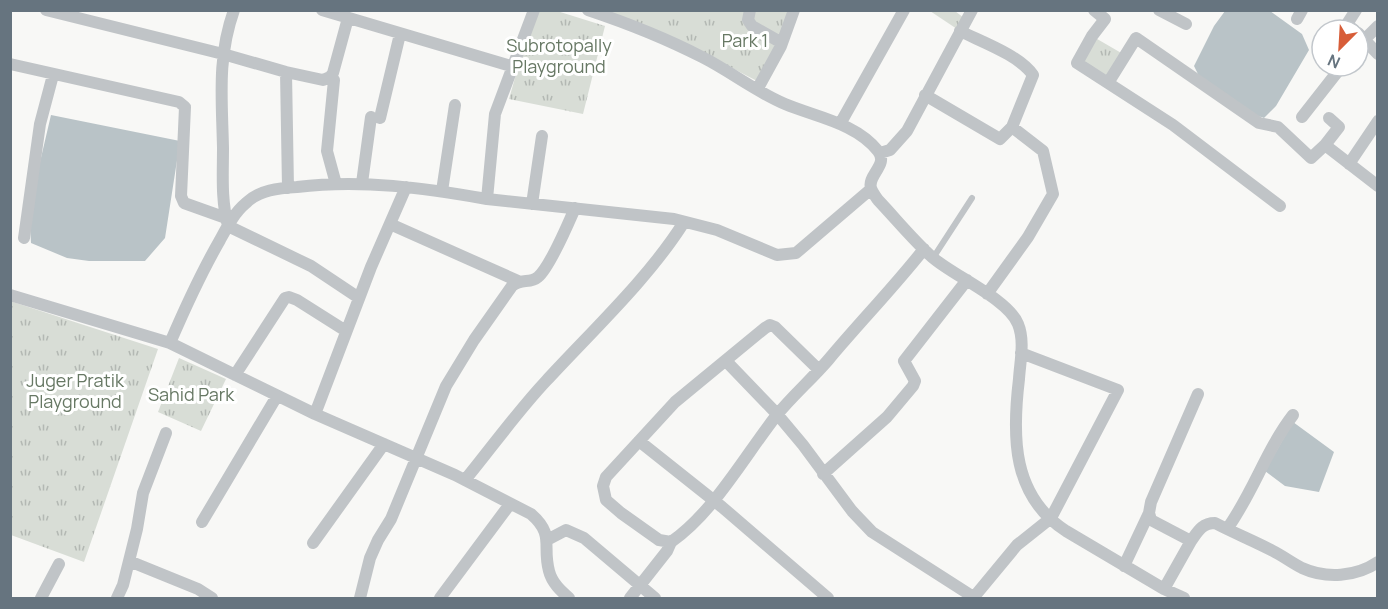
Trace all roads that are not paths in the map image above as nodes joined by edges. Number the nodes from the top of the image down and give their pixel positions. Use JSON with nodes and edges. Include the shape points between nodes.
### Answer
{"nodes":[{"id":1,"x":46,"y":10,"type":"edge"},
{"id":2,"x":234,"y":10,"type":"edge"},
{"id":3,"x":322,"y":10,"type":"edge"},
{"id":4,"x":534,"y":10,"type":"edge"},
{"id":5,"x":588,"y":10,"type":"edge"},
{"id":6,"x":750,"y":10,"type":"edge"},
{"id":7,"x":794,"y":10,"type":"edge"},
{"id":8,"x":904,"y":10,"type":"edge"},
{"id":9,"x":972,"y":10,"type":"edge"},
{"id":10,"x":1094,"y":10,"type":"edge"},
{"id":11,"x":1160,"y":10,"type":"edge"},
{"id":12,"x":1108,"y":15,"type":"edge"},
{"id":13,"x":348,"y":18,"type":"junction"},
{"id":14,"x":1186,"y":24,"type":"dead end"},
{"id":15,"x":960,"y":31,"type":"junction"},
{"id":16,"x":400,"y":34,"type":"junction"},
{"id":17,"x":782,"y":43,"type":"junction"},
{"id":18,"x":223,"y":54,"type":"junction"},
{"id":19,"x":10,"y":64,"type":"edge"},
{"id":20,"x":513,"y":67,"type":"junction"},
{"id":21,"x":286,"y":72,"type":"junction"},
{"id":22,"x":53,"y":75,"type":"junction"},
{"id":23,"x":1333,"y":78,"type":"edge"},
{"id":24,"x":334,"y":80,"type":"dead end"},
{"id":25,"x":1107,"y":83,"type":"junction"},
{"id":26,"x":758,"y":88,"type":"junction"},
{"id":27,"x":925,"y":95,"type":"junction"},
{"id":28,"x":455,"y":105,"type":"dead end"},
{"id":29,"x":1302,"y":117,"type":"dead end"},
{"id":30,"x":1329,"y":118,"type":"dead end"},
{"id":31,"x":1377,"y":121,"type":"edge"},
{"id":32,"x":840,"y":124,"type":"junction"},
{"id":33,"x":1012,"y":127,"type":"junction"},
{"id":34,"x":542,"y":136,"type":"dead end"},
{"id":35,"x":1325,"y":146,"type":"junction"},
{"id":36,"x":880,"y":153,"type":"junction"},
{"id":37,"x":1349,"y":164,"type":"junction"},
{"id":38,"x":362,"y":183,"type":"junction"},
{"id":39,"x":336,"y":184,"type":"junction"},
{"id":40,"x":1377,"y":186,"type":"edge"},
{"id":41,"x":406,"y":187,"type":"junction"},
{"id":42,"x":288,"y":188,"type":"junction"},
{"id":43,"x":871,"y":189,"type":"junction"},
{"id":44,"x":442,"y":191,"type":"junction"},
{"id":45,"x":972,"y":198,"type":"dead end"},
{"id":46,"x":487,"y":199,"type":"junction"},
{"id":47,"x":532,"y":204,"type":"junction"},
{"id":48,"x":1280,"y":206,"type":"dead end"},
{"id":49,"x":575,"y":208,"type":"junction"},
{"id":50,"x":227,"y":222,"type":"junction"},
{"id":51,"x":684,"y":222,"type":"junction"},
{"id":52,"x":390,"y":224,"type":"junction"},
{"id":53,"x":24,"y":238,"type":"dead end"},
{"id":54,"x":928,"y":253,"type":"junction"},
{"id":55,"x":967,"y":280,"type":"junction"},
{"id":56,"x":518,"y":281,"type":"junction"},
{"id":57,"x":987,"y":294,"type":"junction"},
{"id":58,"x":10,"y":295,"type":"edge"},
{"id":59,"x":359,"y":298,"type":"junction"},
{"id":60,"x":346,"y":331,"type":"junction"},
{"id":61,"x":170,"y":343,"type":"junction"},
{"id":62,"x":1021,"y":353,"type":"junction"},
{"id":63,"x":726,"y":361,"type":"junction"},
{"id":64,"x":819,"y":370,"type":"junction"},
{"id":65,"x":235,"y":375,"type":"junction"},
{"id":66,"x":1198,"y":394,"type":"dead end"},
{"id":67,"x":277,"y":396,"type":"junction"},
{"id":68,"x":315,"y":414,"type":"junction"},
{"id":69,"x":777,"y":414,"type":"junction"},
{"id":70,"x":1293,"y":415,"type":"dead end"},
{"id":71,"x":166,"y":433,"type":"dead end"},
{"id":72,"x":639,"y":441,"type":"junction"},
{"id":73,"x":384,"y":444,"type":"junction"},
{"id":74,"x":416,"y":458,"type":"junction"},
{"id":75,"x":823,"y":474,"type":"junction"},
{"id":76,"x":465,"y":480,"type":"junction"},
{"id":77,"x":714,"y":500,"type":"junction"},
{"id":78,"x":510,"y":504,"type":"junction"},
{"id":79,"x":1149,"y":513,"type":"junction"},
{"id":80,"x":1051,"y":518,"type":"junction"},
{"id":81,"x":202,"y":522,"type":"dead end"},
{"id":82,"x":1227,"y":529,"type":"junction"},
{"id":83,"x":547,"y":540,"type":"junction"},
{"id":84,"x":1191,"y":541,"type":"junction"},
{"id":85,"x":313,"y":543,"type":"dead end"},
{"id":86,"x":671,"y":543,"type":"junction"},
{"id":87,"x":129,"y":561,"type":"junction"},
{"id":88,"x":1377,"y":562,"type":"edge"},
{"id":89,"x":59,"y":564,"type":"dead end"},
{"id":90,"x":1124,"y":566,"type":"junction"},
{"id":91,"x":640,"y":586,"type":"junction"},
{"id":92,"x":1173,"y":595,"type":"edge"},
{"id":93,"x":41,"y":598,"type":"edge"},
{"id":94,"x":117,"y":598,"type":"edge"},
{"id":95,"x":212,"y":598,"type":"edge"},
{"id":96,"x":360,"y":598,"type":"edge"},
{"id":97,"x":440,"y":598,"type":"edge"},
{"id":98,"x":569,"y":598,"type":"edge"},
{"id":99,"x":630,"y":598,"type":"edge"},
{"id":100,"x":655,"y":598,"type":"edge"},
{"id":101,"x":828,"y":598,"type":"edge"},
{"id":102,"x":975,"y":598,"type":"edge"}],
"edges":[{"from":1,"to":18,"type":"street"},
{"from":2,"to":18,"type":"street"},
{"from":3,"to":13,"type":"street"},
{"from":4,"to":20,"type":"street"},
{"from":5,"to":26,"type":"street","via":[[623,21],[702,57]]},
{"from":6,"to":17,"type":"street","via":[[748,20],[752,26]]},
{"from":7,"to":17,"type":"street"},
{"from":8,"to":32,"type":"street"},
{"from":9,"to":15,"type":"street"},
{"from":10,"to":12,"type":"street"},
{"from":11,"to":14,"type":"street"},
{"from":12,"to":25,"type":"street","via":[[1077,63]]},
{"from":13,"to":16,"type":"street"},
{"from":13,"to":21,"type":"street","via":[[330,77],[323,80]]},
{"from":15,"to":27,"type":"street"},
{"from":15,"to":33,"type":"street","via":[[1016,59],[1033,75]]},
{"from":16,"to":20,"type":"street"},
{"from":16,"to":38,"type":"street"},
{"from":17,"to":26,"type":"street"},
{"from":18,"to":21,"type":"street"},
{"from":18,"to":50,"type":"street","via":[[222,196]]},
{"from":19,"to":22,"type":"street"},
{"from":20,"to":46,"type":"street","via":[[495,114]]},
{"from":21,"to":42,"type":"street"},
{"from":22,"to":50,"type":"street","via":[[179,102],[185,107],[181,196],[189,206]]},
{"from":22,"to":53,"type":"street","via":[[40,124]]},
{"from":23,"to":29,"type":"street"},
{"from":24,"to":39,"type":"street","via":[[327,151]]},
{"from":25,"to":35,"type":"street","via":[[1136,38],[1259,123],[1278,127],[1311,158]]},
{"from":25,"to":48,"type":"street","via":[[1173,125]]},
{"from":26,"to":32,"type":"street","via":[[784,104]]},
{"from":27,"to":33,"type":"street","via":[[1000,139]]},
{"from":27,"to":36,"type":"street","via":[[899,142]]},
{"from":28,"to":44,"type":"street"},
{"from":30,"to":35,"type":"street","via":[[1339,127]]},
{"from":31,"to":37,"type":"street"},
{"from":32,"to":36,"type":"street"},
{"from":33,"to":57,"type":"street","via":[[1043,151],[1053,194]]},
{"from":34,"to":47,"type":"street"},
{"from":35,"to":37,"type":"street"},
{"from":36,"to":43,"type":"street","via":[[881,162]]},
{"from":37,"to":40,"type":"street"},
{"from":38,"to":39,"type":"street"},
{"from":38,"to":41,"type":"street"},
{"from":39,"to":42,"type":"street"},
{"from":41,"to":44,"type":"street"},
{"from":41,"to":52,"type":"street"},
{"from":42,"to":50,"type":"street","via":[[250,199]]},
{"from":43,"to":51,"type":"street","via":[[790,255],[768,253],[717,230]]},
{"from":43,"to":54,"type":"street"},
{"from":44,"to":46,"type":"street"},
{"from":45,"to":54,"type":"lane"},
{"from":46,"to":47,"type":"street"},
{"from":47,"to":49,"type":"street"},
{"from":49,"to":51,"type":"street"},
{"from":49,"to":56,"type":"street","via":[[540,276]]},
{"from":50,"to":59,"type":"street","via":[[301,260]]},
{"from":50,"to":61,"type":"street"},
{"from":51,"to":76,"type":"street","via":[[648,270],[544,383]]},
{"from":52,"to":56,"type":"street"},
{"from":52,"to":59,"type":"street"},
{"from":54,"to":55,"type":"street"},
{"from":54,"to":64,"type":"street"},
{"from":55,"to":57,"type":"street"},
{"from":55,"to":75,"type":"street","via":[[904,361],[915,381],[913,386],[887,417]]},
{"from":56,"to":74,"type":"street","via":[[474,340],[447,386]]},
{"from":57,"to":62,"type":"street","via":[[1018,324]]},
{"from":58,"to":61,"type":"street"},
{"from":59,"to":60,"type":"street"},
{"from":60,"to":65,"type":"street","via":[[297,300],[285,298]]},
{"from":60,"to":68,"type":"street"},
{"from":61,"to":65,"type":"street"},
{"from":62,"to":80,"type":"street","via":[[1014,417],[1016,448],[1023,477],[1036,504]]},
{"from":62,"to":80,"type":"street","via":[[1118,390]]},
{"from":63,"to":64,"type":"street","via":[[770,325]]},
{"from":63,"to":69,"type":"street"},
{"from":63,"to":72,"type":"street","via":[[675,402]]},
{"from":64,"to":69,"type":"street"},
{"from":65,"to":67,"type":"street"},
{"from":66,"to":79,"type":"street"},
{"from":67,"to":68,"type":"street"},
{"from":67,"to":81,"type":"street"},
{"from":68,"to":73,"type":"street"},
{"from":69,"to":75,"type":"street"},
{"from":69,"to":77,"type":"street"},
{"from":70,"to":82,"type":"street"},
{"from":71,"to":87,"type":"street","via":[[143,493]]},
{"from":72,"to":77,"type":"street"},
{"from":72,"to":86,"type":"street","via":[[606,477],[606,500],[659,540]]},
{"from":73,"to":74,"type":"street"},
{"from":73,"to":85,"type":"street"},
{"from":74,"to":76,"type":"street"},
{"from":74,"to":96,"type":"street","via":[[370,558]]},
{"from":75,"to":102,"type":"street","via":[[872,532]]},
{"from":76,"to":78,"type":"street"},
{"from":77,"to":86,"type":"street"},
{"from":77,"to":101,"type":"street"},
{"from":78,"to":83,"type":"street","via":[[540,522]]},
{"from":78,"to":97,"type":"street"},
{"from":79,"to":84,"type":"street","via":[[1151,520]]},
{"from":79,"to":90,"type":"street"},
{"from":80,"to":90,"type":"street"},
{"from":80,"to":102,"type":"street","via":[[1017,545]]},
{"from":82,"to":84,"type":"street","via":[[1207,523]]},
{"from":82,"to":88,"type":"street","via":[[1322,574],[1351,573]]},
{"from":83,"to":91,"type":"street","via":[[567,530],[573,532]]},
{"from":83,"to":98,"type":"street","via":[[549,572]]},
{"from":84,"to":92,"type":"street"},
{"from":86,"to":91,"type":"street"},
{"from":87,"to":94,"type":"street"},
{"from":87,"to":95,"type":"street"},
{"from":89,"to":93,"type":"street"},
{"from":90,"to":92,"type":"street"},
{"from":91,"to":99,"type":"street"},
{"from":91,"to":100,"type":"street"}]}
